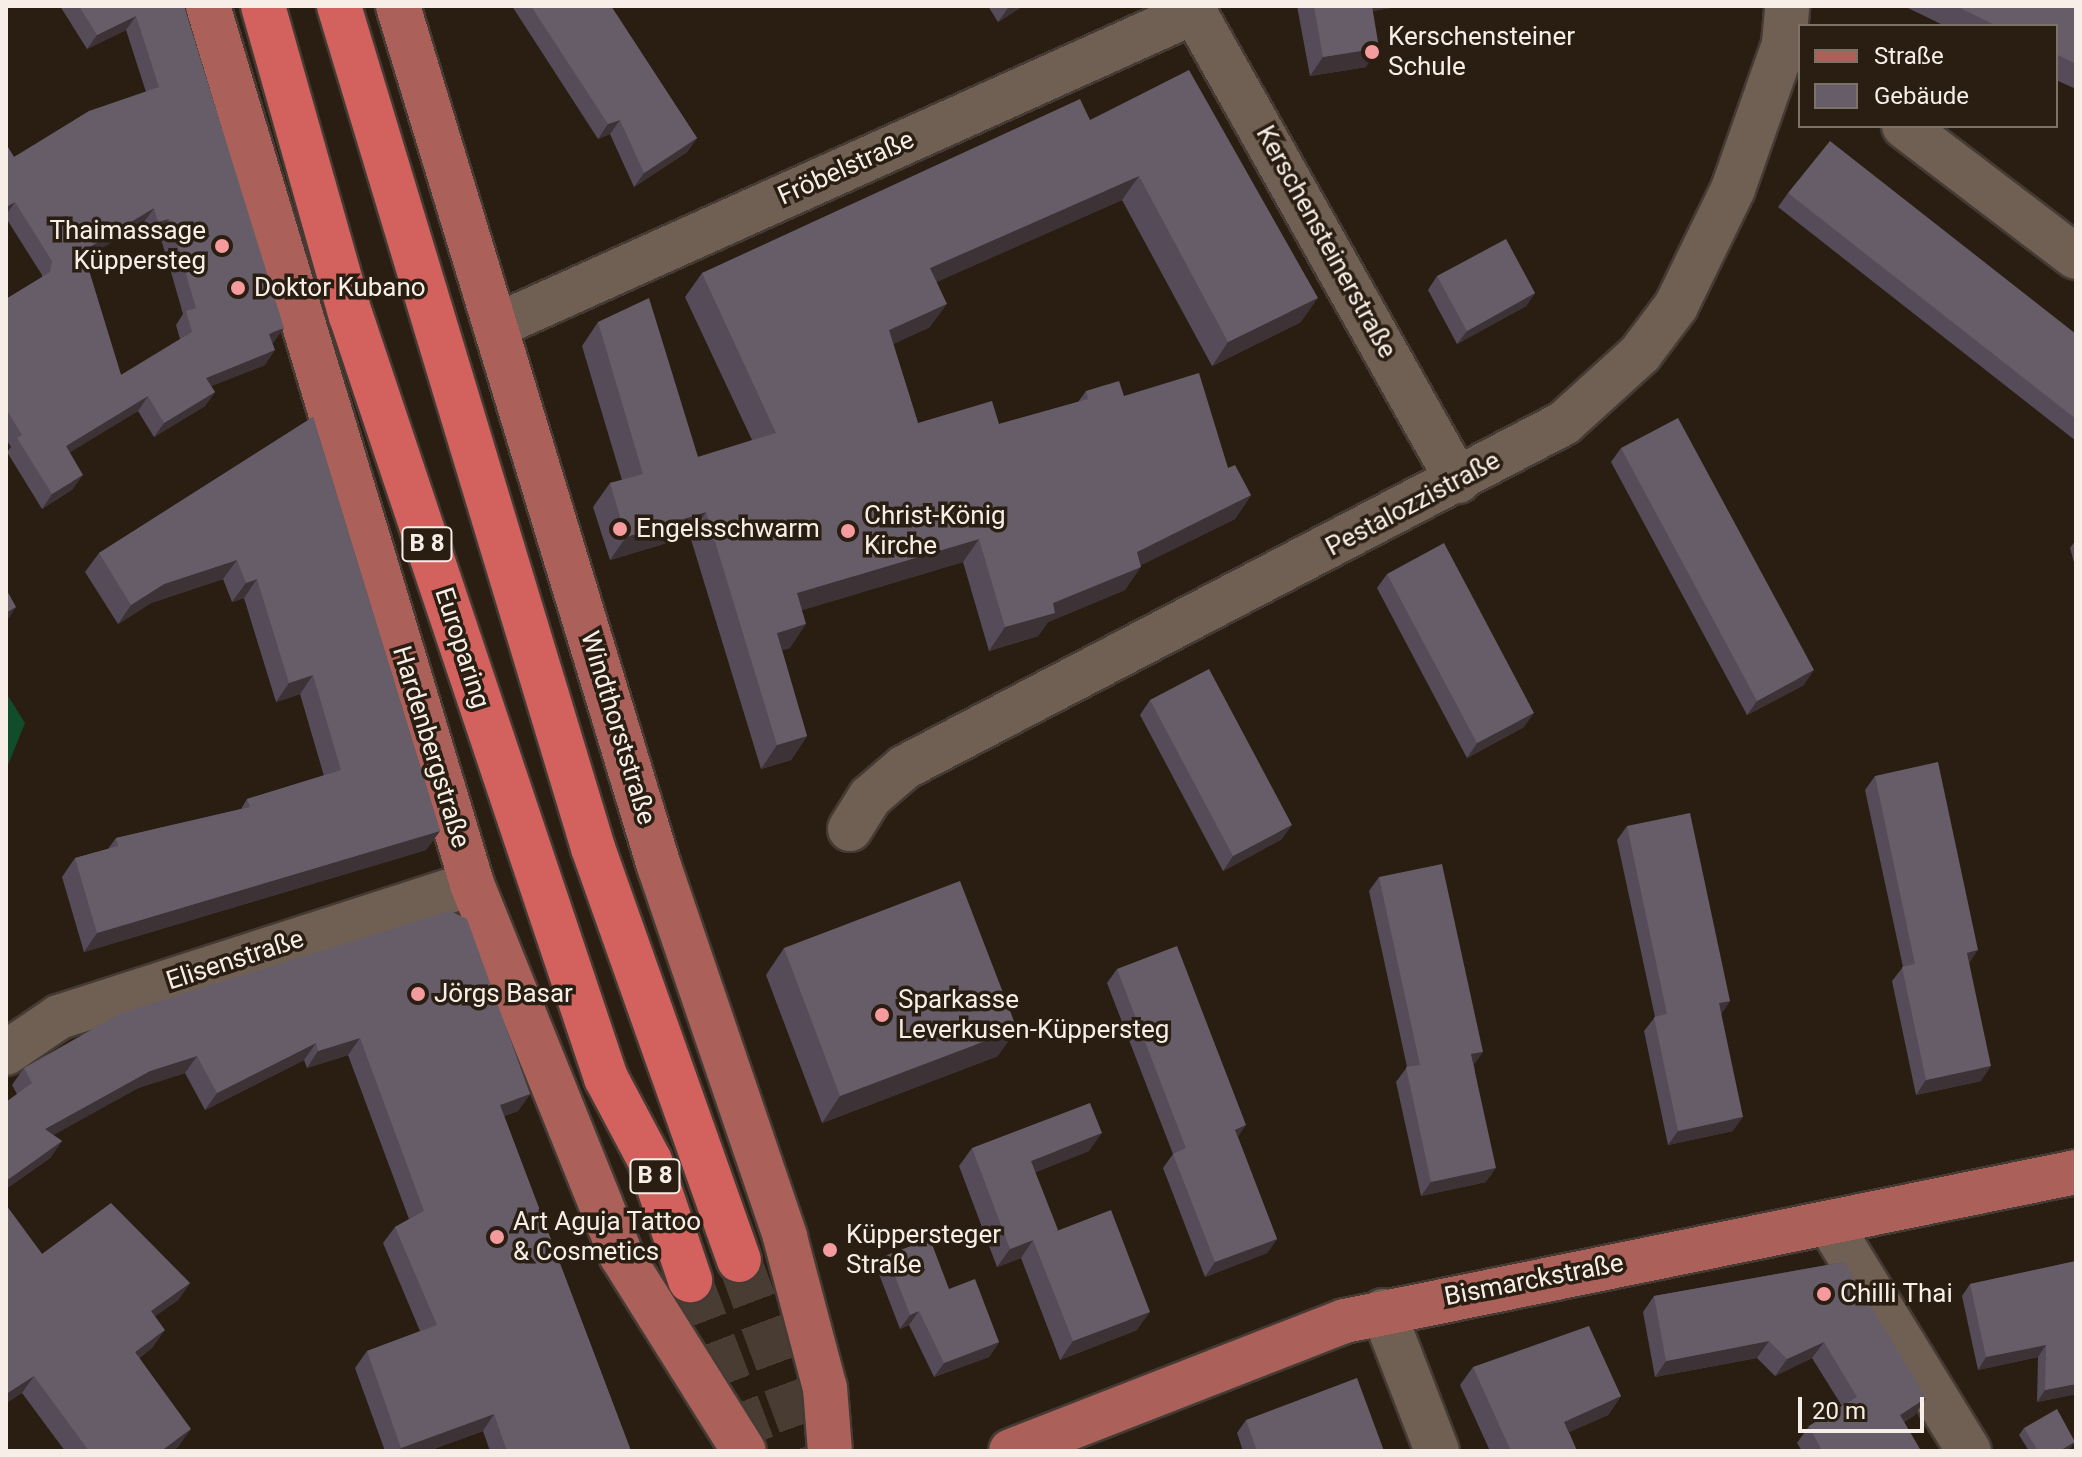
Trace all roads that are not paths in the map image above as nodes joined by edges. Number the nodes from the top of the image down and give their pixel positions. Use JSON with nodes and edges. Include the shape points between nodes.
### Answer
{"nodes":[{"id":1,"x":208,"y":6,"type":"edge"},
{"id":2,"x":263,"y":6,"type":"edge"},
{"id":3,"x":339,"y":6,"type":"edge"},
{"id":4,"x":398,"y":6,"type":"edge"},
{"id":5,"x":1192,"y":9,"type":"edge"},
{"id":6,"x":1791,"y":35,"type":"edge"},
{"id":7,"x":1907,"y":128,"type":"edge"},
{"id":8,"x":2076,"y":257,"type":"edge"},
{"id":9,"x":498,"y":325,"type":"junction"},
{"id":10,"x":1458,"y":481,"type":"junction"},
{"id":11,"x":850,"y":829,"type":"dead end"},
{"id":12,"x":472,"y":884,"type":"junction"},
{"id":13,"x":6,"y":1053,"type":"edge"},
{"id":14,"x":2076,"y":1172,"type":"edge"},
{"id":15,"x":1831,"y":1226,"type":"junction"},
{"id":16,"x":739,"y":1260,"type":"tunnel mouth"},
{"id":17,"x":690,"y":1280,"type":"tunnel mouth"},
{"id":18,"x":1383,"y":1311,"type":"junction"},
{"id":19,"x":744,"y":1451,"type":"edge"},
{"id":20,"x":830,"y":1451,"type":"edge"},
{"id":21,"x":1011,"y":1451,"type":"edge"},
{"id":22,"x":1437,"y":1451,"type":"edge"},
{"id":23,"x":1969,"y":1451,"type":"edge"}],
"edges":[{"from":1,"to":12,"type":"main road","name":"Hardenbergstraße"},
{"from":2,"to":17,"type":"highway","name":"Europaring","number":"B 8","via":[[351,316],[606,1078],[650,1161]]},
{"from":3,"to":16,"type":"highway","number":"B 8","via":[[593,848]]},
{"from":4,"to":9,"type":"main road","name":"Windthorststraße"},
{"from":5,"to":9,"type":"street","name":"Fröbelstraße"},
{"from":5,"to":10,"type":"street","name":"Kerschensteinerstraße"},
{"from":6,"to":10,"type":"street","name":"Pestalozzistraße","via":[[1733,189],[1676,306],[1640,354],[1564,423]]},
{"from":7,"to":8,"type":"street"},
{"from":9,"to":20,"type":"main road","name":"Windthorststraße","via":[[659,866],[785,1237],[825,1388]]},
{"from":10,"to":11,"type":"street","name":"Pestalozzistraße","via":[[905,767],[870,797]]},
{"from":12,"to":13,"type":"street","name":"Elisenstraße","via":[[59,1017]]},
{"from":12,"to":19,"type":"main road","name":"Hardenbergstraße","via":[[621,1255]]},
{"from":14,"to":15,"type":"main road","name":"Bismarckstraße"},
{"from":15,"to":18,"type":"main road","name":"Bismarckstraße"},
{"from":15,"to":23,"type":"street"},
{"from":18,"to":21,"type":"main road","name":"Bismarckstraße"},
{"from":18,"to":22,"type":"street"}]}
